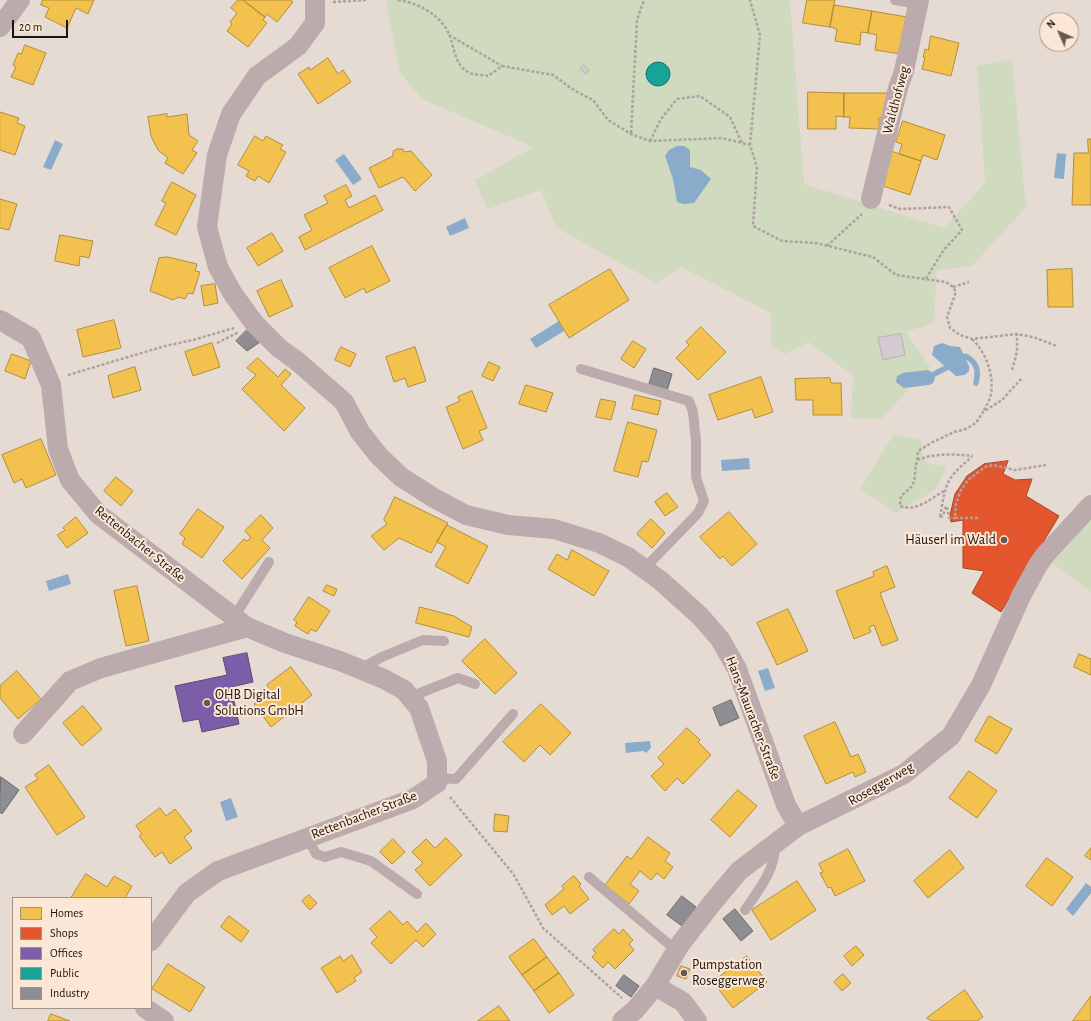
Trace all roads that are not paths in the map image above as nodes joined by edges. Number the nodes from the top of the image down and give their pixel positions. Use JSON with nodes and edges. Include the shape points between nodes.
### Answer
{"nodes":[{"id":1,"x":20,"y":0,"type":"edge"},
{"id":2,"x":895,"y":0,"type":"edge"},
{"id":3,"x":315,"y":1,"type":"edge"},
{"id":4,"x":918,"y":2,"type":"edge"},
{"id":5,"x":0,"y":27,"type":"edge"},
{"id":6,"x":870,"y":199,"type":"road end"},
{"id":7,"x":0,"y":320,"type":"edge"},
{"id":8,"x":581,"y":369,"type":"dead end"},
{"id":9,"x":1091,"y":505,"type":"edge"},
{"id":10,"x":269,"y":562,"type":"dead end"},
{"id":11,"x":644,"y":569,"type":"junction"},
{"id":12,"x":241,"y":622,"type":"junction"},
{"id":13,"x":444,"y":641,"type":"dead end"},
{"id":14,"x":360,"y":669,"type":"junction"},
{"id":15,"x":475,"y":684,"type":"dead end"},
{"id":16,"x":410,"y":697,"type":"junction"},
{"id":17,"x":513,"y":714,"type":"dead end"},
{"id":18,"x":23,"y":734,"type":"dead end"},
{"id":19,"x":437,"y":778,"type":"junction"},
{"id":20,"x":798,"y":826,"type":"junction"},
{"id":21,"x":307,"y":837,"type":"junction"},
{"id":22,"x":774,"y":844,"type":"junction"},
{"id":23,"x":589,"y":877,"type":"dead end"},
{"id":24,"x":416,"y":894,"type":"dead end"},
{"id":25,"x":745,"y":910,"type":"dead end"},
{"id":26,"x":152,"y":940,"type":"edge"},
{"id":27,"x":677,"y":950,"type":"junction"},
{"id":28,"x":655,"y":986,"type":"junction"},
{"id":29,"x":146,"y":1009,"type":"edge"},
{"id":30,"x":164,"y":1021,"type":"edge"},
{"id":31,"x":622,"y":1021,"type":"edge"},
{"id":32,"x":697,"y":1021,"type":"edge"}],
"edges":[{"from":1,"to":5,"type":"street"},
{"from":2,"to":4,"type":"lane"},
{"from":3,"to":11,"type":"street","name":"Hans-Mauracher-Straße","via":[[315,23],[298,46],[257,76],[231,114],[217,155],[207,227],[218,267],[233,294],[254,322],[279,348],[344,402],[360,432],[379,456],[401,477],[466,515],[508,525],[554,529],[599,543],[628,557]]},
{"from":4,"to":6,"type":"street","name":"Waldhofweg","via":[[904,71]]},
{"from":7,"to":12,"type":"street","name":"Rettenbacher Straße","via":[[32,338],[51,384],[58,449],[70,480],[98,514]]},
{"from":8,"to":11,"type":"lane","via":[[689,401],[693,412],[696,477],[704,501],[698,513]]},
{"from":9,"to":20,"type":"street","name":"Roseggerweg","via":[[1038,565],[981,685],[951,736],[904,774]]},
{"from":10,"to":12,"type":"lane"},
{"from":11,"to":20,"type":"street","name":"Hans-Mauracher-Straße","via":[[700,616],[720,639],[737,669],[786,805]]},
{"from":12,"to":14,"type":"street","name":"Rettenbacher Straße","via":[[284,644]]},
{"from":12,"to":18,"type":"street","via":[[101,668],[70,681]]},
{"from":13,"to":14,"type":"lane","via":[[423,640]]},
{"from":14,"to":16,"type":"street","name":"Rettenbacher Straße","via":[[404,690]]},
{"from":15,"to":16,"type":"lane","via":[[458,678]]},
{"from":16,"to":19,"type":"street","name":"Rettenbacher Straße","via":[[419,708],[437,762]]},
{"from":17,"to":19,"type":"lane","via":[[456,779]]},
{"from":19,"to":21,"type":"street","name":"Rettenbacher Straße","via":[[437,783],[413,798]]},
{"from":20,"to":22,"type":"street","name":"Roseggerweg"},
{"from":21,"to":24,"type":"lane","via":[[316,854],[325,857],[341,852],[371,861]]},
{"from":21,"to":26,"type":"street","name":"Rettenbacher Straße","via":[[218,871],[187,893]]},
{"from":22,"to":25,"type":"lane","via":[[776,853],[772,866]]},
{"from":22,"to":27,"type":"street","name":"Roseggerweg","via":[[739,871],[712,902]]},
{"from":23,"to":27,"type":"lane"},
{"from":27,"to":28,"type":"street","name":"Roseggerweg"},
{"from":28,"to":31,"type":"street","name":"Roseggerweg"},
{"from":28,"to":32,"type":"street","via":[[683,1002]]},
{"from":29,"to":30,"type":"street"}]}
